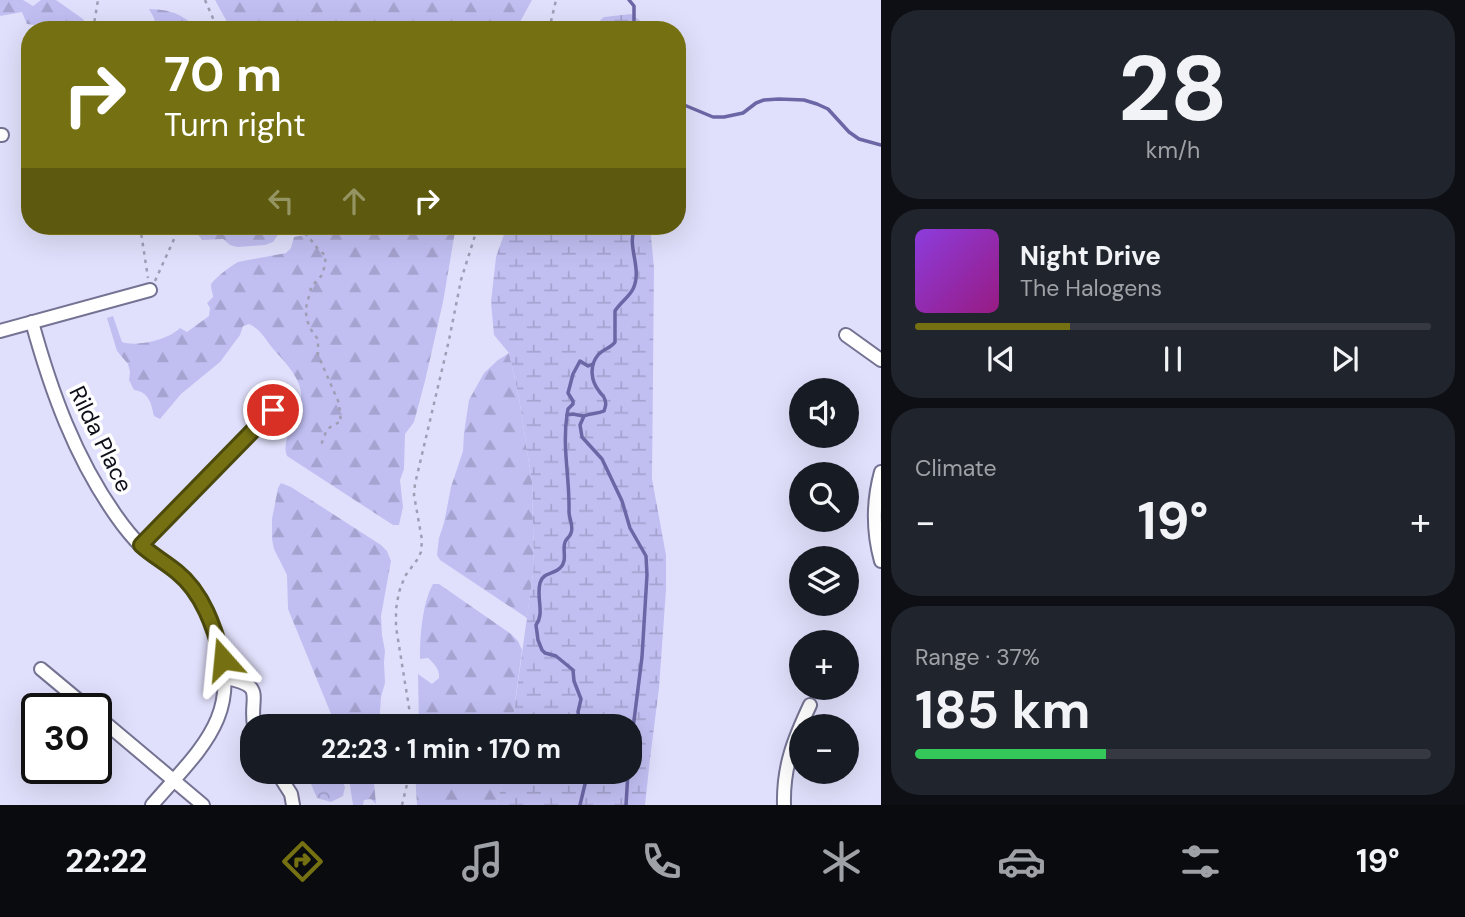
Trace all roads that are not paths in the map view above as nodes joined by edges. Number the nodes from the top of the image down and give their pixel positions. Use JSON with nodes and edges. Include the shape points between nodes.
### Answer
{"nodes":[{"id":1,"x":150,"y":290,"type":"road end"},
{"id":2,"x":32,"y":322,"type":"junction"},
{"id":3,"x":0,"y":331,"type":"edge"},
{"id":4,"x":846,"y":335,"type":"dead end"},
{"id":5,"x":880,"y":360,"type":"edge"},
{"id":6,"x":273,"y":410,"type":"dead end"},
{"id":7,"x":880,"y":472,"type":"edge"},
{"id":8,"x":141,"y":545,"type":"junction"},
{"id":9,"x":880,"y":561,"type":"edge"},
{"id":10,"x":41,"y":669,"type":"dead end"},
{"id":11,"x":226,"y":677,"type":"junction"},
{"id":12,"x":70,"y":693,"type":"edge"},
{"id":13,"x":810,"y":705,"type":"dead end"},
{"id":14,"x":253,"y":714,"type":"edge"},
{"id":15,"x":112,"y":728,"type":"edge"},
{"id":16,"x":174,"y":780,"type":"junction"},
{"id":17,"x":285,"y":784,"type":"edge"},
{"id":18,"x":152,"y":805,"type":"edge"},
{"id":19,"x":203,"y":805,"type":"edge"},
{"id":20,"x":293,"y":805,"type":"edge"},
{"id":21,"x":784,"y":805,"type":"edge"}],
"edges":[{"from":1,"to":2,"type":"street"},
{"from":2,"to":3,"type":"street"},
{"from":2,"to":8,"type":"street","name":"Rilda Place","via":[[58,405],[88,472]]},
{"from":4,"to":5,"type":"street"},
{"from":6,"to":8,"type":"lane"},
{"from":7,"to":9,"type":"street","via":[[875,509]]},
{"from":8,"to":11,"type":"street","name":"Rilda Place","via":[[178,572],[198,595],[218,640]]},
{"from":10,"to":12,"type":"street"},
{"from":11,"to":14,"type":"street","via":[[252,689]]},
{"from":11,"to":16,"type":"street","name":"Rilda Place","via":[[218,719]]},
{"from":13,"to":21,"type":"street","via":[[789,755]]},
{"from":15,"to":16,"type":"street"},
{"from":16,"to":18,"type":"street","name":"Rilda Place"},
{"from":16,"to":19,"type":"street"},
{"from":17,"to":20,"type":"street"}]}
